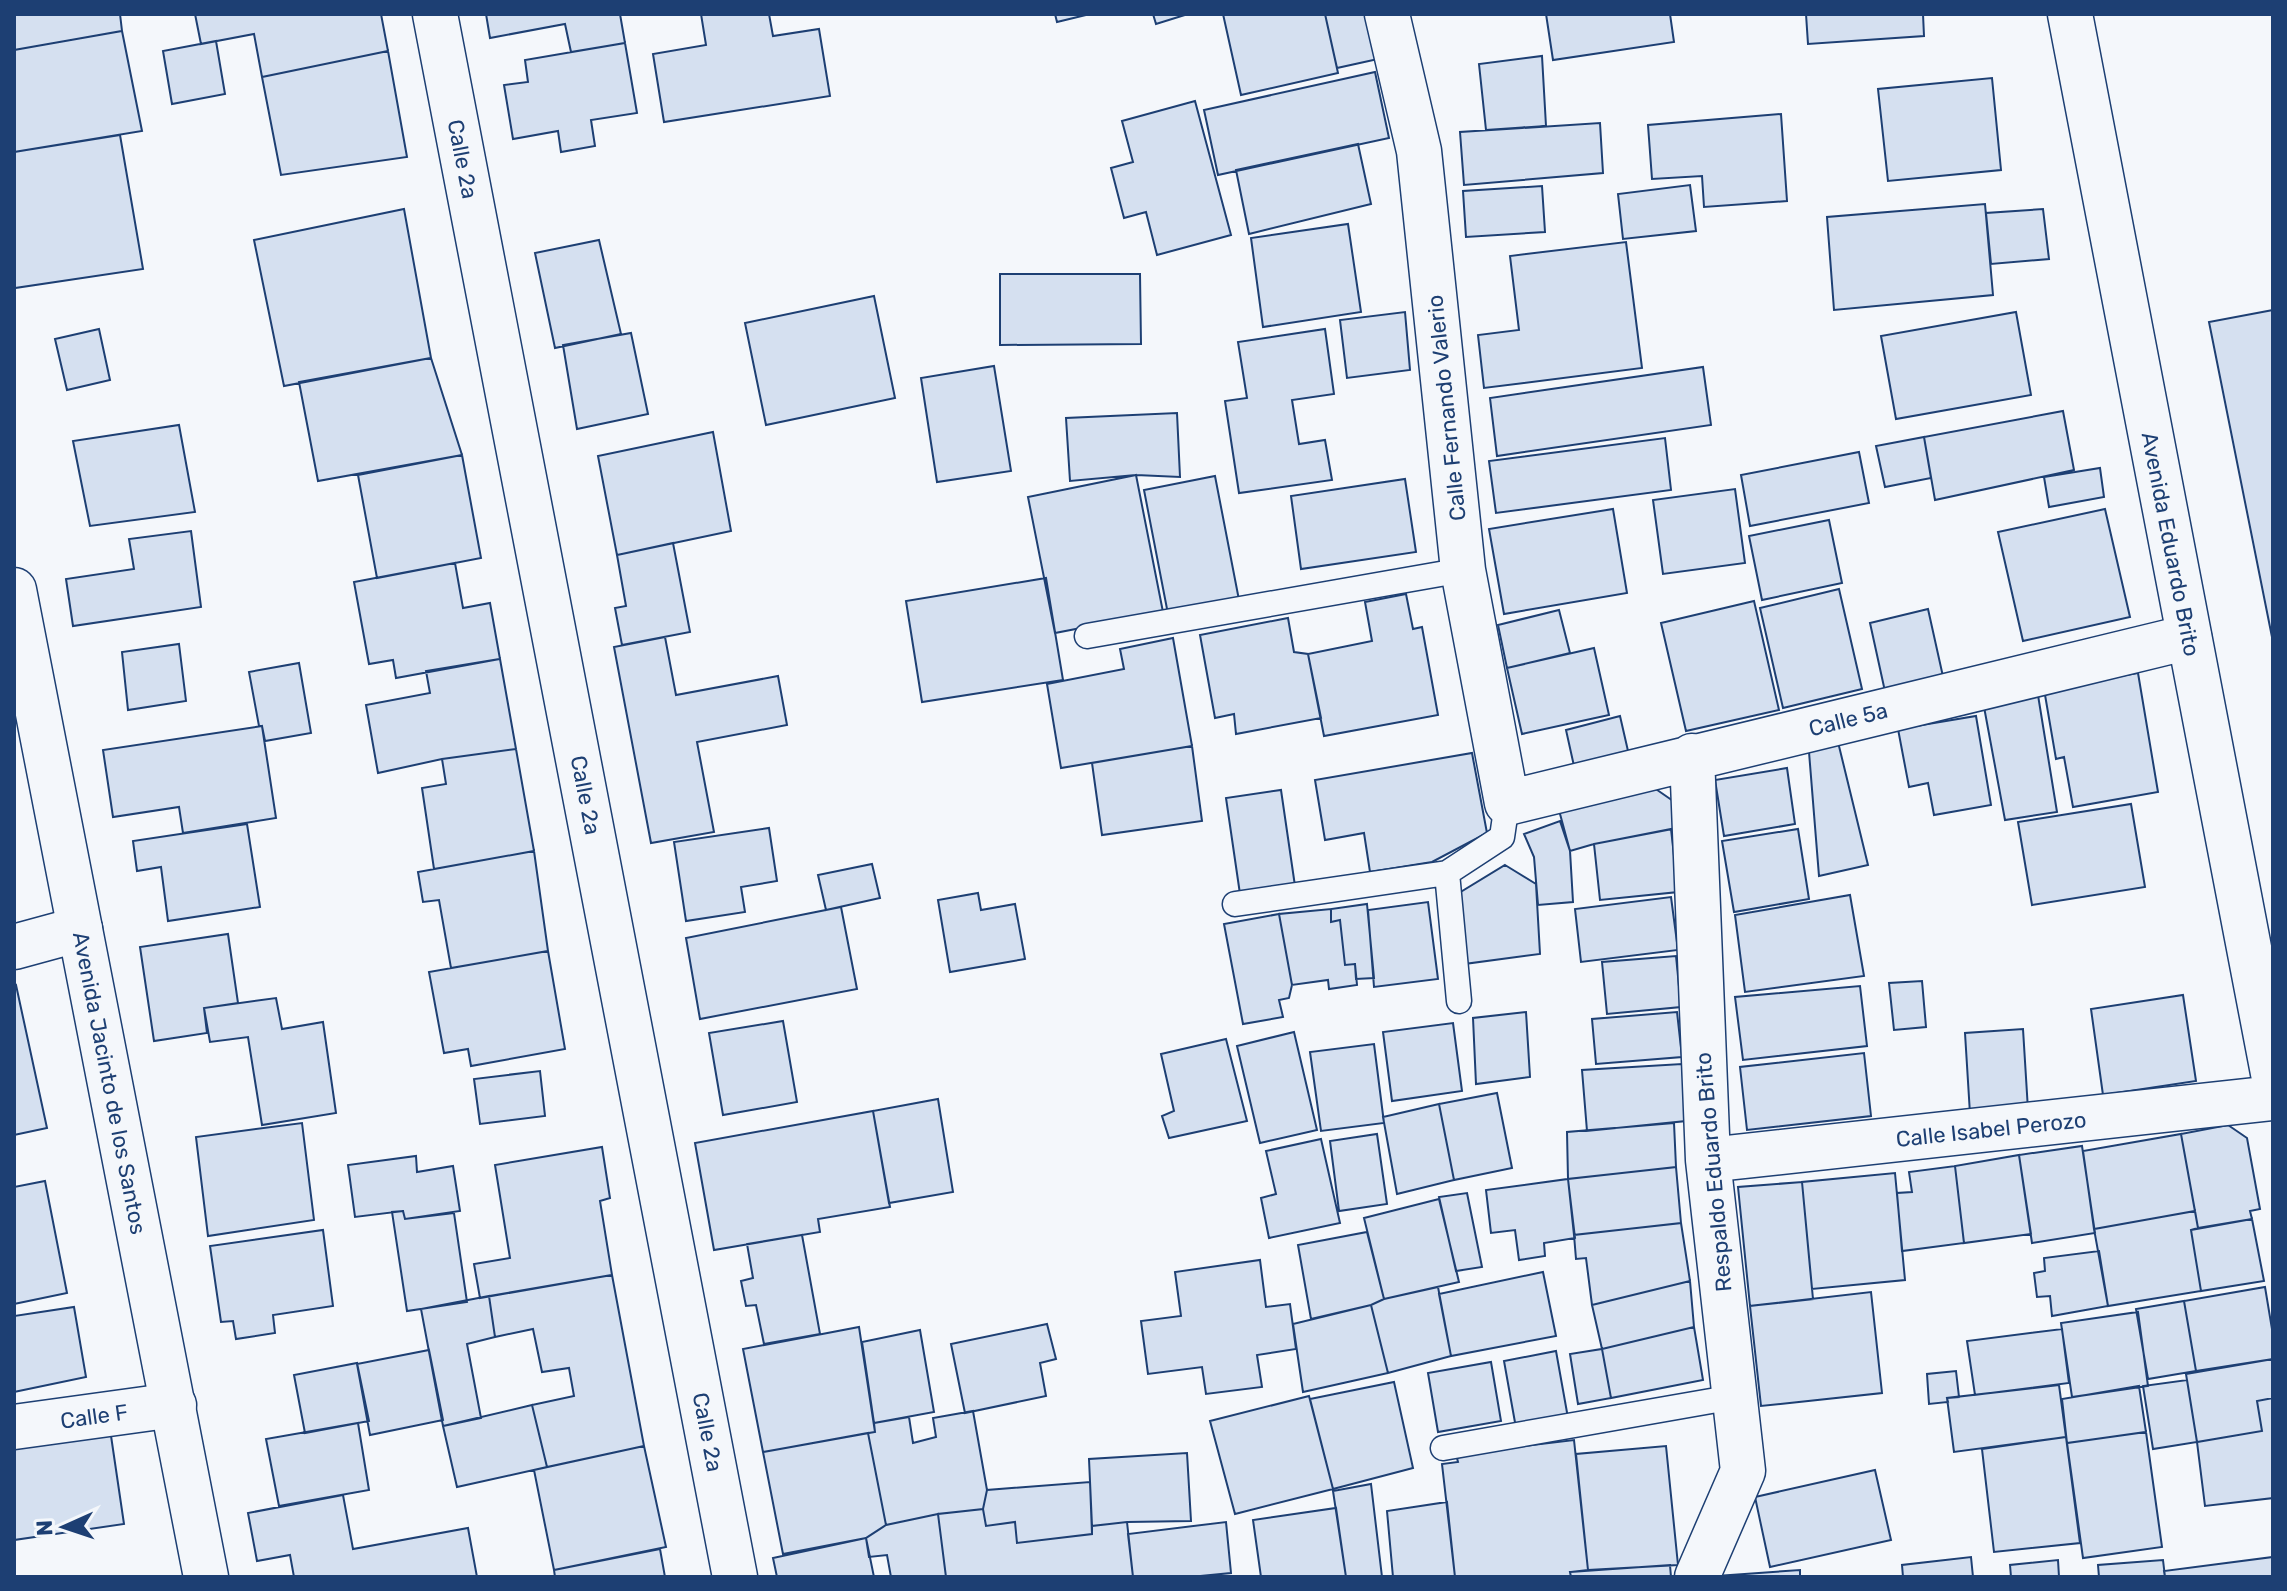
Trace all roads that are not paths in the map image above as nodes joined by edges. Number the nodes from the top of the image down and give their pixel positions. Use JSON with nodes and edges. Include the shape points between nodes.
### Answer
{"nodes":[{"id":1,"x":435,"y":14,"type":"edge"},
{"id":2,"x":1387,"y":14,"type":"edge"},
{"id":3,"x":2070,"y":14,"type":"edge"},
{"id":4,"x":1463,"y":570,"type":"junction"},
{"id":5,"x":14,"y":590,"type":"edge"},
{"id":6,"x":1087,"y":636,"type":"dead end"},
{"id":7,"x":2189,"y":637,"type":"junction"},
{"id":8,"x":1692,"y":756,"type":"junction"},
{"id":9,"x":1507,"y":803,"type":"junction"},
{"id":10,"x":1447,"y":873,"type":"junction"},
{"id":11,"x":1235,"y":904,"type":"dead end"},
{"id":12,"x":80,"y":929,"type":"junction"},
{"id":13,"x":14,"y":947,"type":"edge"},
{"id":14,"x":1459,"y":1001,"type":"dead end"},
{"id":15,"x":2273,"y":1073,"type":"edge"},
{"id":16,"x":2273,"y":1098,"type":"edge"},
{"id":17,"x":1708,"y":1160,"type":"junction"},
{"id":18,"x":1734,"y":1397,"type":"junction"},
{"id":19,"x":174,"y":1405,"type":"junction"},
{"id":20,"x":14,"y":1427,"type":"edge"},
{"id":21,"x":1443,"y":1448,"type":"dead end"},
{"id":22,"x":206,"y":1577,"type":"edge"},
{"id":23,"x":735,"y":1577,"type":"edge"},
{"id":24,"x":1697,"y":1577,"type":"edge"}],
"edges":[{"from":1,"to":23,"type":"street","name":"Calle 2a"},
{"from":2,"to":4,"type":"street","name":"Calle Fernando Valerio","via":[[1419,151]]},
{"from":3,"to":7,"type":"street","name":"Avenida Eduardo Brito"},
{"from":4,"to":6,"type":"lane"},
{"from":4,"to":9,"type":"street","name":"Calle Fernando Valerio"},
{"from":5,"to":12,"type":"street","name":"Avenida Jacinto de los Santos"},
{"from":7,"to":8,"type":"street","name":"Calle 5a"},
{"from":7,"to":15,"type":"street","name":"Avenida Eduardo Brito"},
{"from":8,"to":9,"type":"street","name":"Calle 5a"},
{"from":8,"to":17,"type":"street","name":"Respaldo Eduardo Brito"},
{"from":9,"to":10,"type":"lane","via":[[1502,837]]},
{"from":10,"to":11,"type":"lane"},
{"from":10,"to":14,"type":"lane"},
{"from":12,"to":13,"type":"street"},
{"from":12,"to":19,"type":"street","name":"Avenida Jacinto de los Santos"},
{"from":16,"to":17,"type":"street","name":"Calle Isabel Perozo"},
{"from":17,"to":18,"type":"street","name":"Respaldo Eduardo Brito"},
{"from":18,"to":21,"type":"lane"},
{"from":18,"to":24,"type":"street","name":"Respaldo Eduardo Brito","via":[[1743,1471]]},
{"from":19,"to":20,"type":"street","name":"Calle F"},
{"from":19,"to":22,"type":"street","name":"Avenida Jacinto de los Santos"}]}
